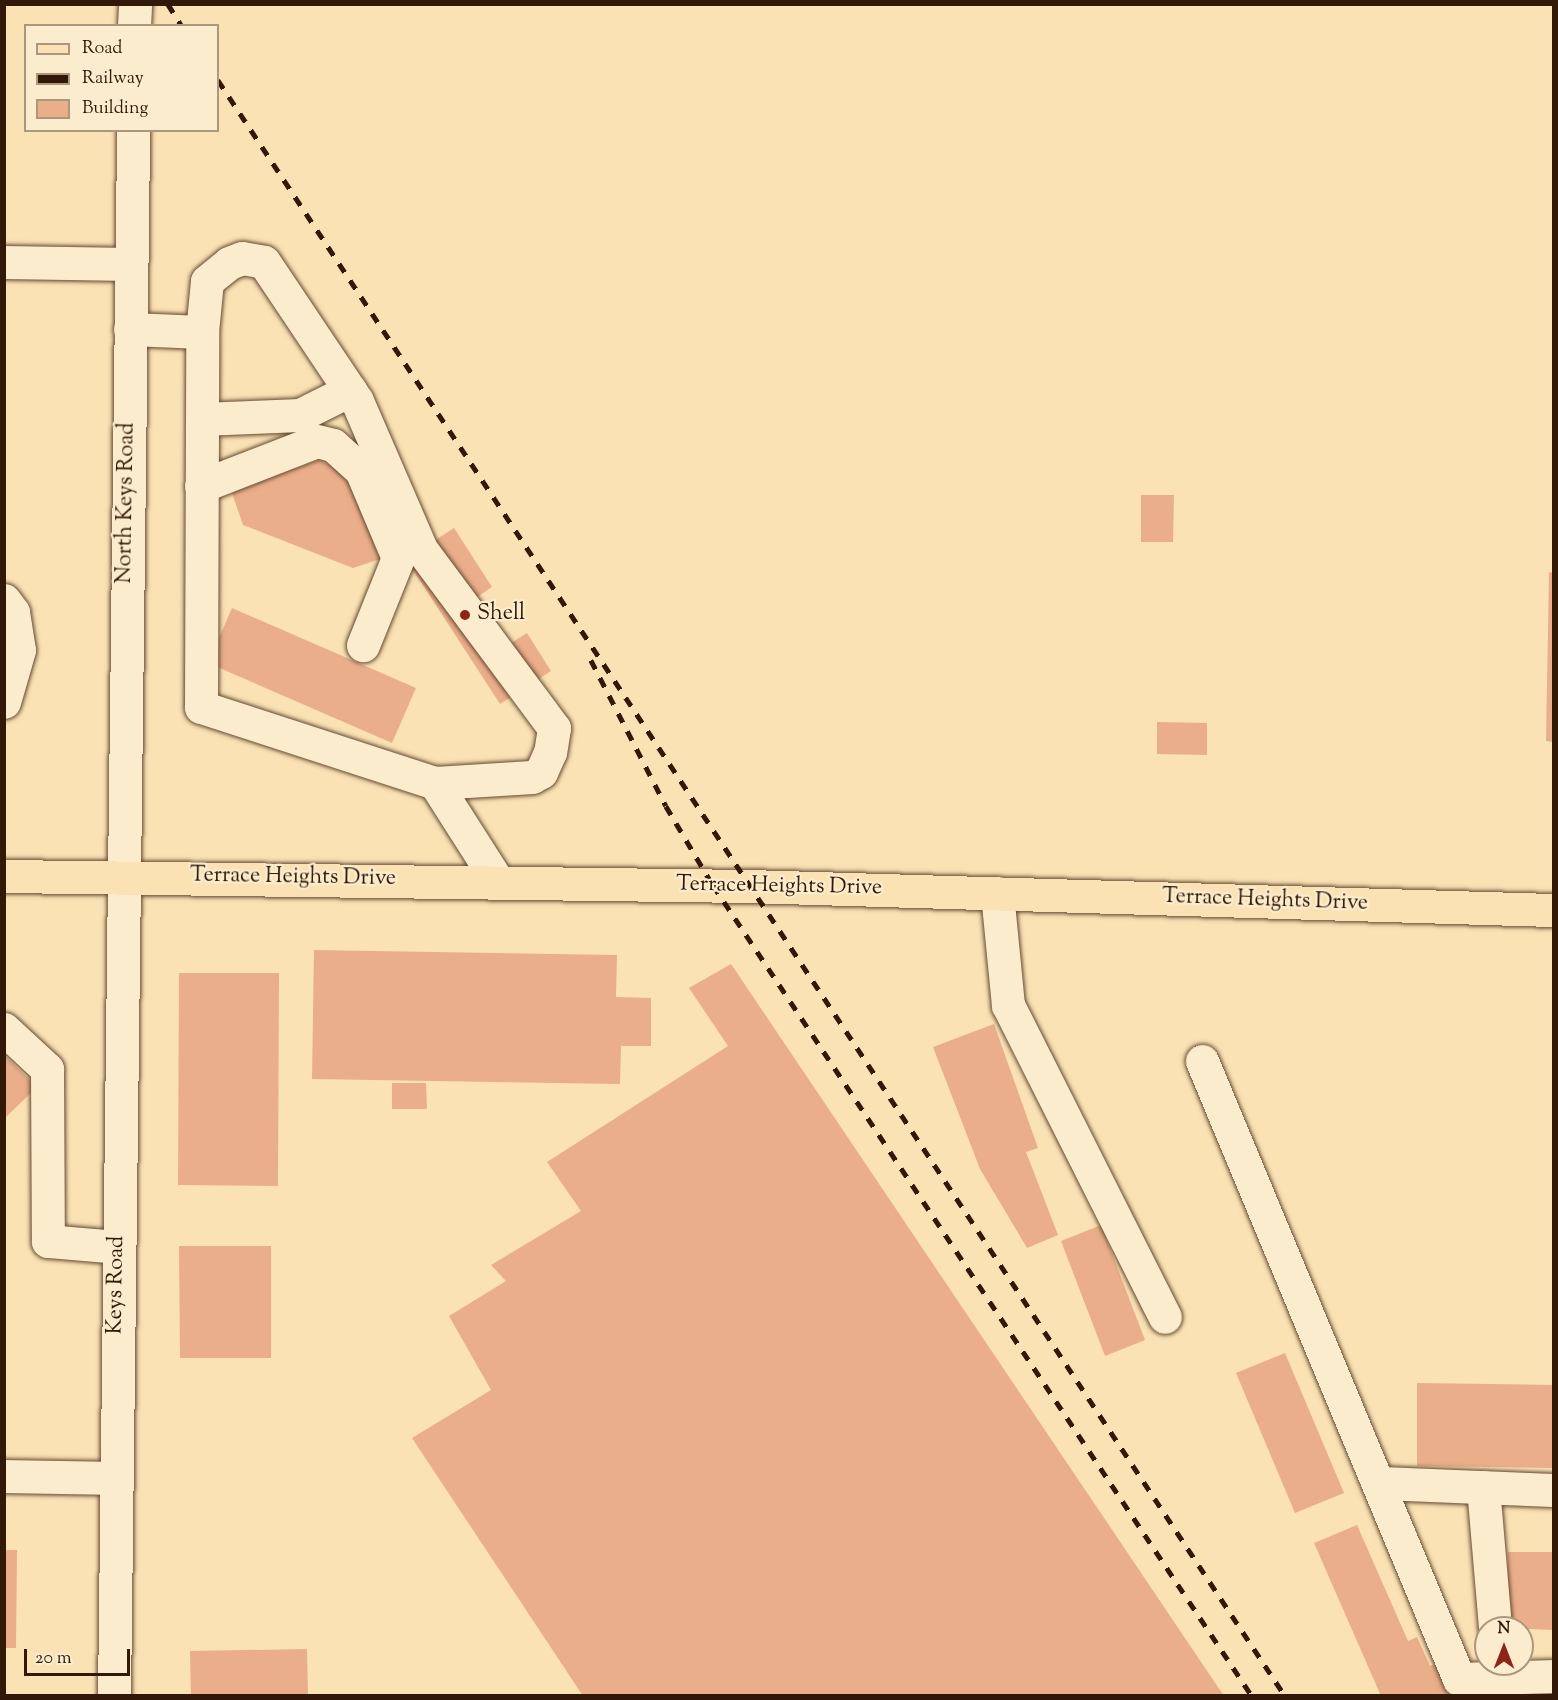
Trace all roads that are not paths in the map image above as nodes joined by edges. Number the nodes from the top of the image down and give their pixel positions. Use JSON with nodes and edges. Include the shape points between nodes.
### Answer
{"nodes":[{"id":1,"x":135,"y":4,"type":"edge"},
{"id":2,"x":134,"y":24,"type":"edge"},
{"id":3,"x":133,"y":132,"type":"edge"},
{"id":4,"x":4,"y":262,"type":"edge"},
{"id":5,"x":131,"y":264,"type":"junction"},
{"id":6,"x":130,"y":329,"type":"junction"},
{"id":7,"x":202,"y":332,"type":"junction"},
{"id":8,"x":350,"y":390,"type":"junction"},
{"id":9,"x":202,"y":419,"type":"junction"},
{"id":10,"x":201,"y":486,"type":"junction"},
{"id":11,"x":4,"y":600,"type":"edge"},
{"id":12,"x":10,"y":630,"type":"edge"},
{"id":13,"x":363,"y":645,"type":"dead end"},
{"id":14,"x":4,"y":702,"type":"edge"},
{"id":15,"x":435,"y":783,"type":"junction"},
{"id":16,"x":121,"y":875,"type":"junction"},
{"id":17,"x":4,"y":876,"type":"edge"},
{"id":18,"x":498,"y":882,"type":"junction"},
{"id":19,"x":997,"y":893,"type":"junction"},
{"id":20,"x":1554,"y":910,"type":"edge"},
{"id":21,"x":4,"y":1029,"type":"edge"},
{"id":22,"x":1202,"y":1061,"type":"dead end"},
{"id":23,"x":118,"y":1247,"type":"junction"},
{"id":24,"x":1165,"y":1317,"type":"dead end"},
{"id":25,"x":4,"y":1476,"type":"edge"},
{"id":26,"x":116,"y":1478,"type":"junction"},
{"id":27,"x":1380,"y":1483,"type":"junction"},
{"id":28,"x":1483,"y":1487,"type":"junction"},
{"id":29,"x":1554,"y":1490,"type":"edge"},
{"id":30,"x":1494,"y":1616,"type":"edge"},
{"id":31,"x":1534,"y":1674,"type":"edge"},
{"id":32,"x":1474,"y":1676,"type":"edge"},
{"id":33,"x":1554,"y":1676,"type":"edge"},
{"id":34,"x":114,"y":1695,"type":"edge"}],
"edges":[{"from":1,"to":2,"type":"street"},
{"from":3,"to":5,"type":"street","name":"North Keys Road"},
{"from":4,"to":5,"type":"street"},
{"from":5,"to":6,"type":"street","name":"North Keys Road"},
{"from":6,"to":7,"type":"street"},
{"from":6,"to":16,"type":"street","name":"North Keys Road"},
{"from":7,"to":8,"type":"street","via":[[207,281],[242,258],[264,262]]},
{"from":7,"to":9,"type":"street"},
{"from":8,"to":9,"type":"street","via":[[300,415]]},
{"from":8,"to":15,"type":"street","via":[[421,549],[554,728],[550,752],[541,772],[532,777]]},
{"from":9,"to":10,"type":"street"},
{"from":10,"to":13,"type":"street","via":[[316,441],[333,445],[361,470],[398,558]]},
{"from":10,"to":15,"type":"street","via":[[201,707]]},
{"from":11,"to":12,"type":"street","via":[[13,612]]},
{"from":12,"to":14,"type":"street","via":[[19,650]]},
{"from":15,"to":18,"type":"street"},
{"from":16,"to":17,"type":"main road","name":"Terrace Heights Drive"},
{"from":16,"to":18,"type":"main road","name":"Terrace Heights Drive"},
{"from":16,"to":23,"type":"street","name":"Keys Road"},
{"from":18,"to":19,"type":"main road","name":"Terrace Heights Drive"},
{"from":19,"to":20,"type":"main road","name":"Terrace Heights Drive"},
{"from":19,"to":24,"type":"street","via":[[1008,1005]]},
{"from":21,"to":23,"type":"street","via":[[47,1069],[48,1241]]},
{"from":22,"to":27,"type":"street"},
{"from":23,"to":26,"type":"street","name":"Keys Road"},
{"from":25,"to":26,"type":"street"},
{"from":26,"to":34,"type":"street","name":"Keys Road"},
{"from":27,"to":28,"type":"street"},
{"from":27,"to":32,"type":"street","via":[[1459,1679]]},
{"from":28,"to":29,"type":"street"},
{"from":28,"to":30,"type":"street"},
{"from":31,"to":33,"type":"street"}]}
